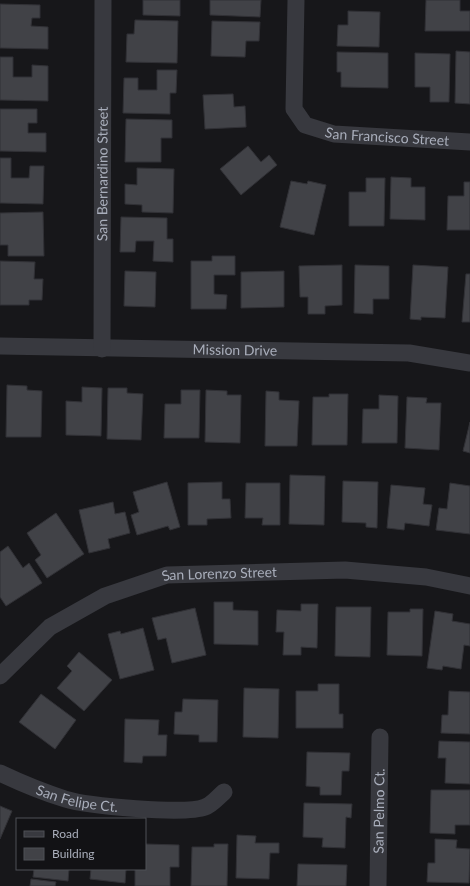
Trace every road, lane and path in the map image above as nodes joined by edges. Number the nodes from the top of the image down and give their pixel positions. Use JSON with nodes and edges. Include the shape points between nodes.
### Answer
{"nodes":[{"id":1,"x":103,"y":0,"type":"edge"},
{"id":2,"x":296,"y":0,"type":"edge"},
{"id":3,"x":470,"y":142,"type":"edge"},
{"id":4,"x":0,"y":346,"type":"edge"},
{"id":5,"x":102,"y":349,"type":"junction"},
{"id":6,"x":470,"y":363,"type":"edge"},
{"id":7,"x":470,"y":586,"type":"edge"},
{"id":8,"x":0,"y":676,"type":"edge"},
{"id":9,"x":380,"y":737,"type":"dead end"},
{"id":10,"x":0,"y":773,"type":"edge"},
{"id":11,"x":224,"y":792,"type":"dead end"},
{"id":12,"x":378,"y":886,"type":"edge"}],
"edges":[{"from":1,"to":5,"type":"street","name":"San Bernardino Street"},
{"from":2,"to":3,"type":"street","name":"San Francisco Street","via":[[294,109],[305,125],[334,134]]},
{"from":4,"to":5,"type":"street","name":"Mission Drive"},
{"from":5,"to":6,"type":"street","name":"Mission Drive","via":[[409,353]]},
{"from":7,"to":8,"type":"street","name":"San Lorenzo Street","via":[[426,577],[345,570],[167,575],[105,596],[50,627]]},
{"from":9,"to":12,"type":"street","name":"San Pelmo Ct."},
{"from":10,"to":11,"type":"street","name":"San Felipe Ct.","via":[[67,800],[137,809],[175,810],[206,807]]}]}
